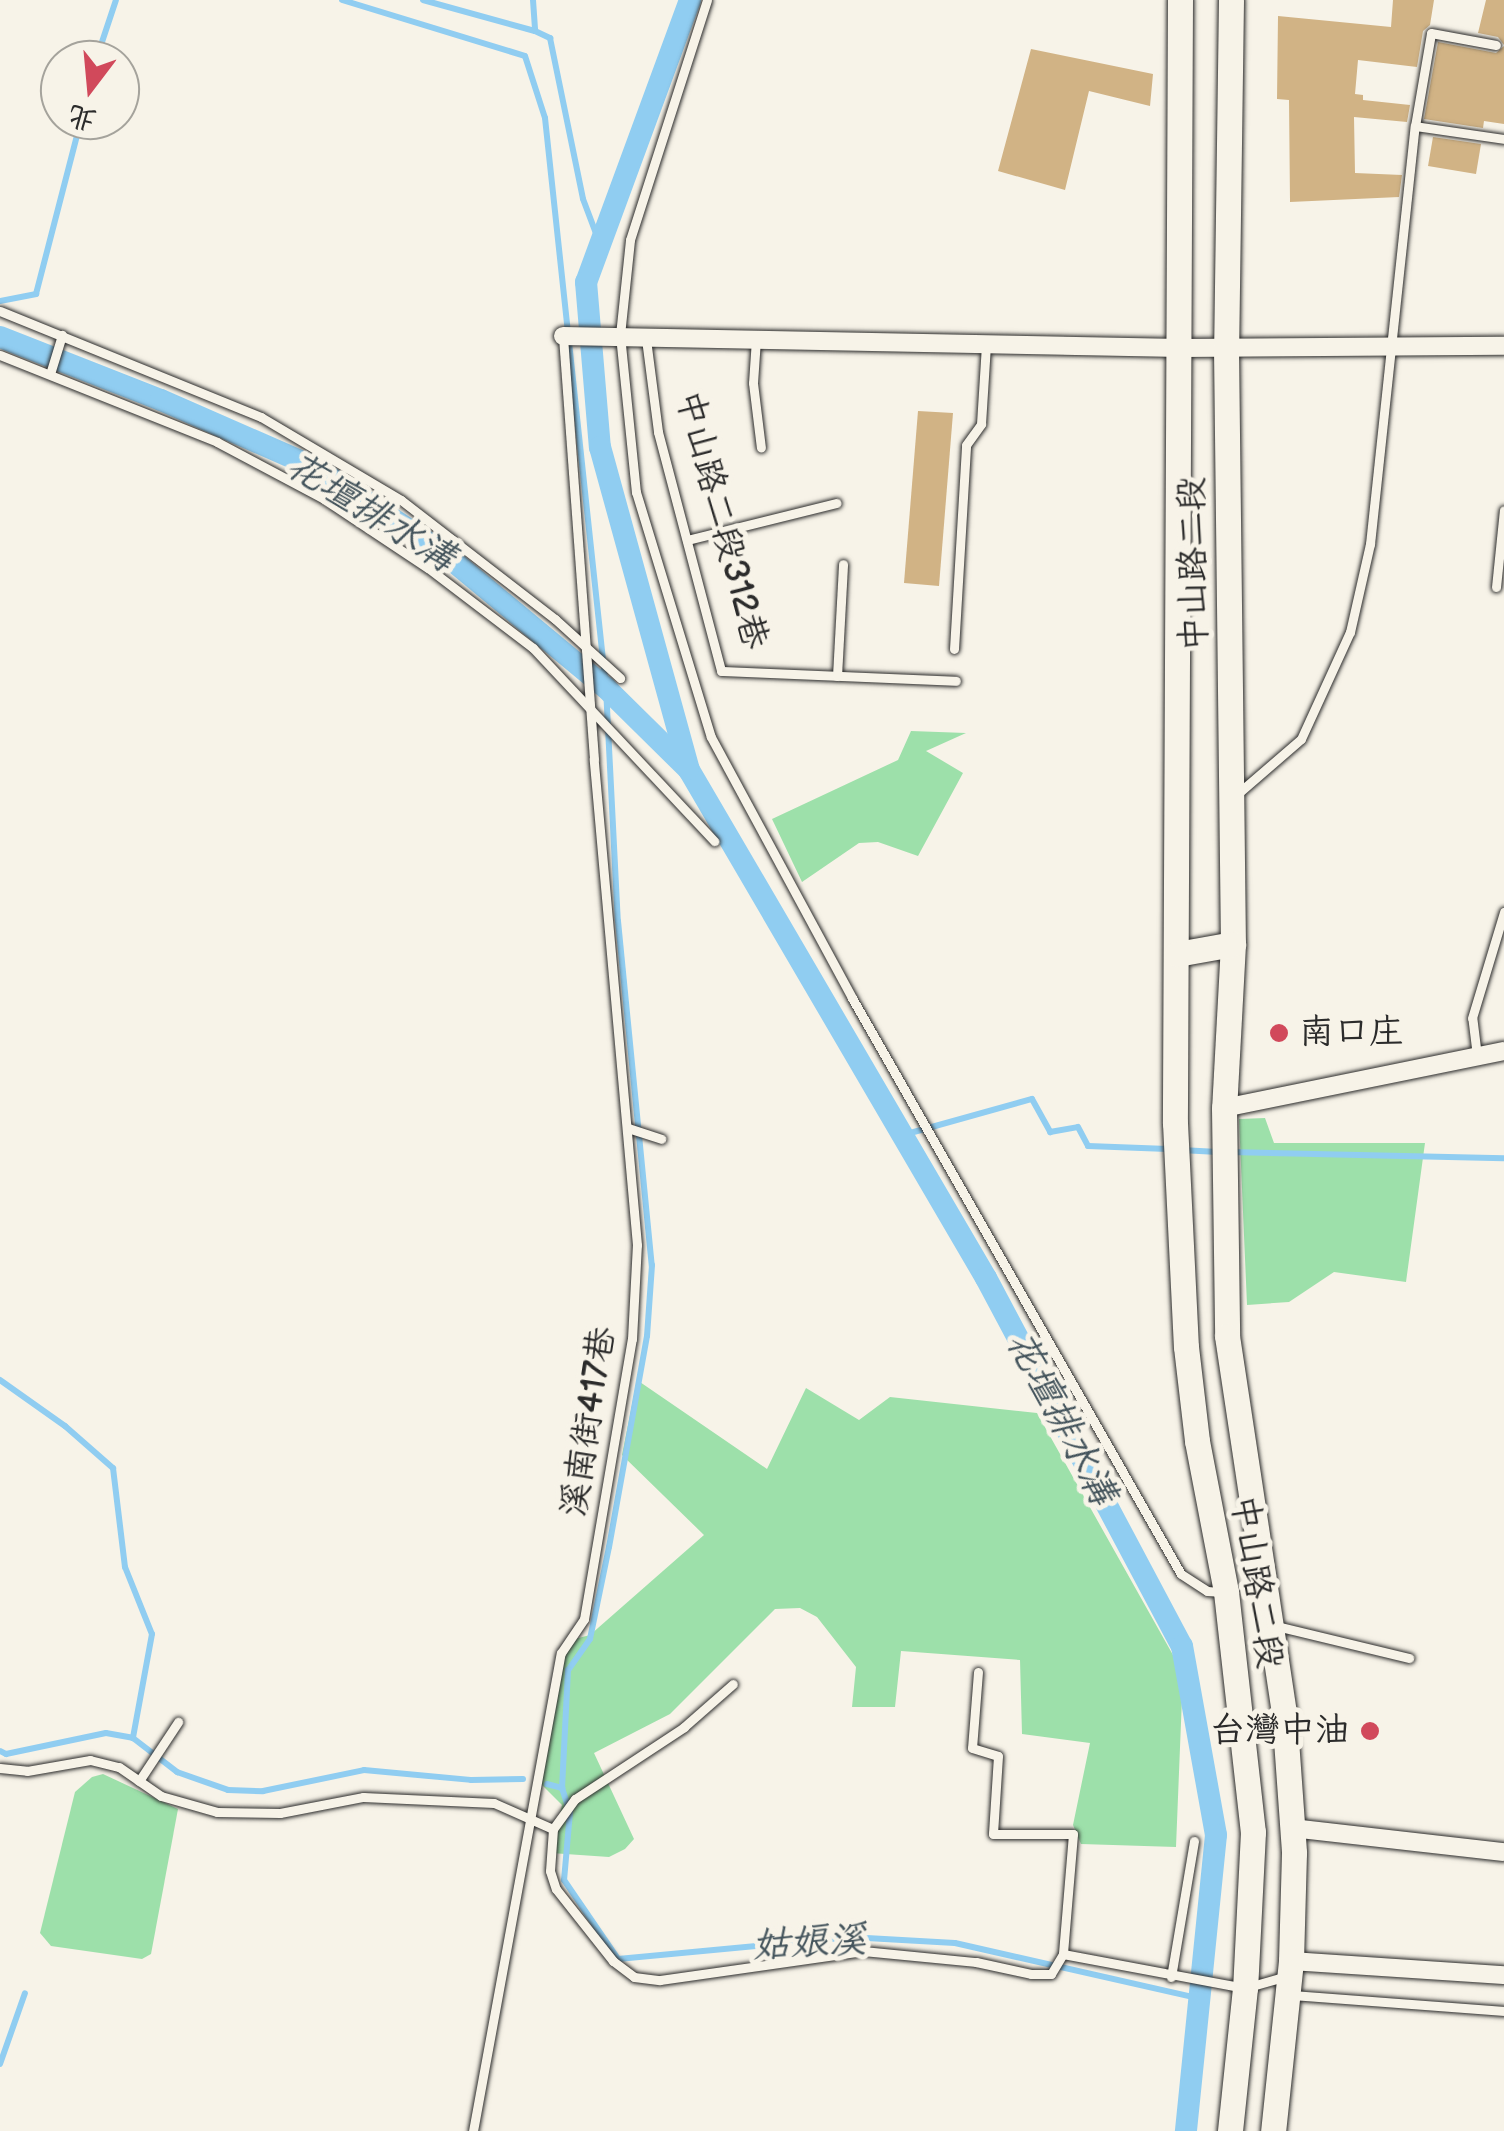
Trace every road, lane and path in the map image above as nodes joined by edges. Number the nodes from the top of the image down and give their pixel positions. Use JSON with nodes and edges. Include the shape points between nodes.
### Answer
{"nodes":[{"id":1,"x":707,"y":0,"type":"edge"},
{"id":2,"x":1180,"y":0,"type":"edge"},
{"id":3,"x":1230,"y":0,"type":"edge"},
{"id":4,"x":1496,"y":45,"type":"dead end"},
{"id":5,"x":1415,"y":126,"type":"junction"},
{"id":6,"x":1504,"y":139,"type":"edge"},
{"id":7,"x":0,"y":312,"type":"edge"},
{"id":8,"x":62,"y":335,"type":"junction"},
{"id":9,"x":562,"y":336,"type":"joint"},
{"id":10,"x":620,"y":336,"type":"junction"},
{"id":11,"x":646,"y":336,"type":"junction"},
{"id":12,"x":756,"y":339,"type":"junction"},
{"id":13,"x":986,"y":344,"type":"junction"},
{"id":14,"x":1391,"y":346,"type":"junction"},
{"id":15,"x":1504,"y":346,"type":"edge"},
{"id":16,"x":1203,"y":348,"type":"junction"},
{"id":17,"x":0,"y":354,"type":"edge"},
{"id":18,"x":50,"y":374,"type":"junction"},
{"id":19,"x":761,"y":448,"type":"dead end"},
{"id":20,"x":836,"y":502,"type":"dead end"},
{"id":21,"x":1504,"y":510,"type":"edge"},
{"id":22,"x":687,"y":540,"type":"junction"},
{"id":23,"x":842,"y":564,"type":"dead end"},
{"id":24,"x":1496,"y":587,"type":"dead end"},
{"id":25,"x":954,"y":649,"type":"dead end"},
{"id":26,"x":588,"y":650,"type":"junction"},
{"id":27,"x":837,"y":676,"type":"junction"},
{"id":28,"x":620,"y":678,"type":"dead end"},
{"id":29,"x":956,"y":681,"type":"dead end"},
{"id":30,"x":592,"y":708,"type":"junction"},
{"id":31,"x":1232,"y":799,"type":"junction"},
{"id":32,"x":714,"y":841,"type":"dead end"},
{"id":33,"x":1504,"y":912,"type":"edge"},
{"id":34,"x":1233,"y":944,"type":"junction"},
{"id":35,"x":1177,"y":954,"type":"junction"},
{"id":36,"x":1504,"y":1050,"type":"edge"},
{"id":37,"x":1477,"y":1056,"type":"junction"},
{"id":38,"x":1224,"y":1118,"type":"junction"},
{"id":39,"x":628,"y":1128,"type":"junction"},
{"id":40,"x":661,"y":1139,"type":"dead end"},
{"id":41,"x":1226,"y":1592,"type":"junction"},
{"id":42,"x":1269,"y":1624,"type":"junction"},
{"id":43,"x":1409,"y":1658,"type":"dead end"},
{"id":44,"x":978,"y":1672,"type":"dead end"},
{"id":45,"x":732,"y":1684,"type":"dead end"},
{"id":46,"x":178,"y":1722,"type":"dead end"},
{"id":47,"x":0,"y":1768,"type":"edge"},
{"id":48,"x":139,"y":1781,"type":"junction"},
{"id":49,"x":530,"y":1820,"type":"junction"},
{"id":50,"x":1292,"y":1828,"type":"junction"},
{"id":51,"x":553,"y":1829,"type":"junction"},
{"id":52,"x":1194,"y":1842,"type":"dead end"},
{"id":53,"x":1504,"y":1852,"type":"edge"},
{"id":54,"x":1063,"y":1954,"type":"junction"},
{"id":55,"x":1504,"y":1976,"type":"edge"},
{"id":56,"x":1171,"y":1977,"type":"junction"},
{"id":57,"x":1289,"y":1977,"type":"junction"},
{"id":58,"x":1245,"y":1988,"type":"junction"},
{"id":59,"x":1504,"y":2011,"type":"edge"},
{"id":60,"x":473,"y":2131,"type":"edge"},
{"id":61,"x":1230,"y":2131,"type":"edge"},
{"id":62,"x":1273,"y":2131,"type":"edge"}],
"edges":[{"from":1,"to":10,"type":"lane","via":[[630,240]]},
{"from":2,"to":16,"type":"main road","name":"中山路二段"},
{"from":3,"to":16,"type":"main road","name":"中山路二段"},
{"from":4,"to":5,"type":"lane","via":[[1431,32]]},
{"from":5,"to":6,"type":"lane"},
{"from":5,"to":14,"type":"lane"},
{"from":7,"to":8,"type":"lane"},
{"from":8,"to":18,"type":"lane"},
{"from":8,"to":26,"type":"lane","via":[[261,417],[401,500]]},
{"from":9,"to":10,"type":"street","name":"中山路二段312巷"},
{"from":9,"to":26,"type":"lane","name":"溪南街417巷"},
{"from":10,"to":11,"type":"street","name":"中山路二段312巷"},
{"from":10,"to":41,"type":"lane","via":[[636,492],[711,738],[1181,1574],[1207,1591]]},
{"from":11,"to":12,"type":"street","name":"中山路二段312巷"},
{"from":11,"to":22,"type":"lane","name":"中山路二段312巷","via":[[658,432]]},
{"from":12,"to":13,"type":"street","name":"中山路二段312巷"},
{"from":12,"to":19,"type":"lane","via":[[753,384]]},
{"from":13,"to":16,"type":"street","name":"中山路二段312巷"},
{"from":13,"to":25,"type":"lane","via":[[981,424],[966,446]]},
{"from":14,"to":15,"type":"street","name":"中山路二段312巷"},
{"from":14,"to":16,"type":"street","name":"中山路二段312巷"},
{"from":14,"to":31,"type":"lane","via":[[1370,544],[1350,632],[1301,740]]},
{"from":16,"to":31,"type":"main road","name":"中山路二段"},
{"from":16,"to":35,"type":"main road","name":"中山路二段"},
{"from":17,"to":18,"type":"lane"},
{"from":18,"to":30,"type":"lane","via":[[217,442],[324,499],[518,637]]},
{"from":20,"to":22,"type":"lane"},
{"from":21,"to":24,"type":"lane"},
{"from":22,"to":27,"type":"lane","name":"中山路二段312巷","via":[[721,670]]},
{"from":23,"to":27,"type":"lane"},
{"from":26,"to":28,"type":"lane"},
{"from":26,"to":30,"type":"lane","name":"溪南街417巷"},
{"from":27,"to":29,"type":"lane","name":"中山路二段312巷"},
{"from":30,"to":32,"type":"lane"},
{"from":30,"to":39,"type":"lane","name":"溪南街417巷"},
{"from":31,"to":34,"type":"main road","name":"中山路二段"},
{"from":33,"to":37,"type":"lane","via":[[1472,1018]]},
{"from":34,"to":35,"type":"main road"},
{"from":34,"to":38,"type":"main road","name":"中山路二段"},
{"from":35,"to":41,"type":"main road","name":"中山路二段","via":[[1177,1164],[1194,1422]]},
{"from":36,"to":37,"type":"street"},
{"from":37,"to":38,"type":"street"},
{"from":38,"to":42,"type":"main road","name":"中山路二段","via":[[1226,1336]]},
{"from":39,"to":40,"type":"lane"},
{"from":39,"to":49,"type":"lane","name":"溪南街417巷","via":[[638,1245],[632,1339],[584,1619],[560,1653]]},
{"from":41,"to":58,"type":"main road","name":"中山路二段","via":[[1253,1832]]},
{"from":42,"to":43,"type":"lane"},
{"from":42,"to":50,"type":"main road","name":"中山路二段","via":[[1284,1712]]},
{"from":44,"to":54,"type":"lane","via":[[972,1748],[998,1756],[994,1834],[1073,1834]]},
{"from":45,"to":51,"type":"lane","via":[[684,1727],[575,1800]]},
{"from":46,"to":48,"type":"lane"},
{"from":47,"to":48,"type":"lane","via":[[27,1771],[90,1760],[120,1767]]},
{"from":48,"to":49,"type":"lane","via":[[161,1796],[217,1812],[280,1813],[363,1797],[494,1804]]},
{"from":49,"to":51,"type":"lane"},
{"from":49,"to":60,"type":"lane","name":"溪南街417巷"},
{"from":50,"to":53,"type":"street"},
{"from":50,"to":57,"type":"main road","name":"中山路二段"},
{"from":51,"to":54,"type":"lane","via":[[550,1870],[556,1889],[613,1961],[634,1977],[660,1980],[863,1951],[1052,1974]]},
{"from":52,"to":56,"type":"lane"},
{"from":54,"to":56,"type":"lane"},
{"from":55,"to":57,"type":"street"},
{"from":56,"to":58,"type":"lane"},
{"from":57,"to":58,"type":"lane"},
{"from":57,"to":59,"type":"lane"},
{"from":57,"to":62,"type":"main road","name":"中山路二段"},
{"from":58,"to":61,"type":"main road","name":"中山路二段"}]}
